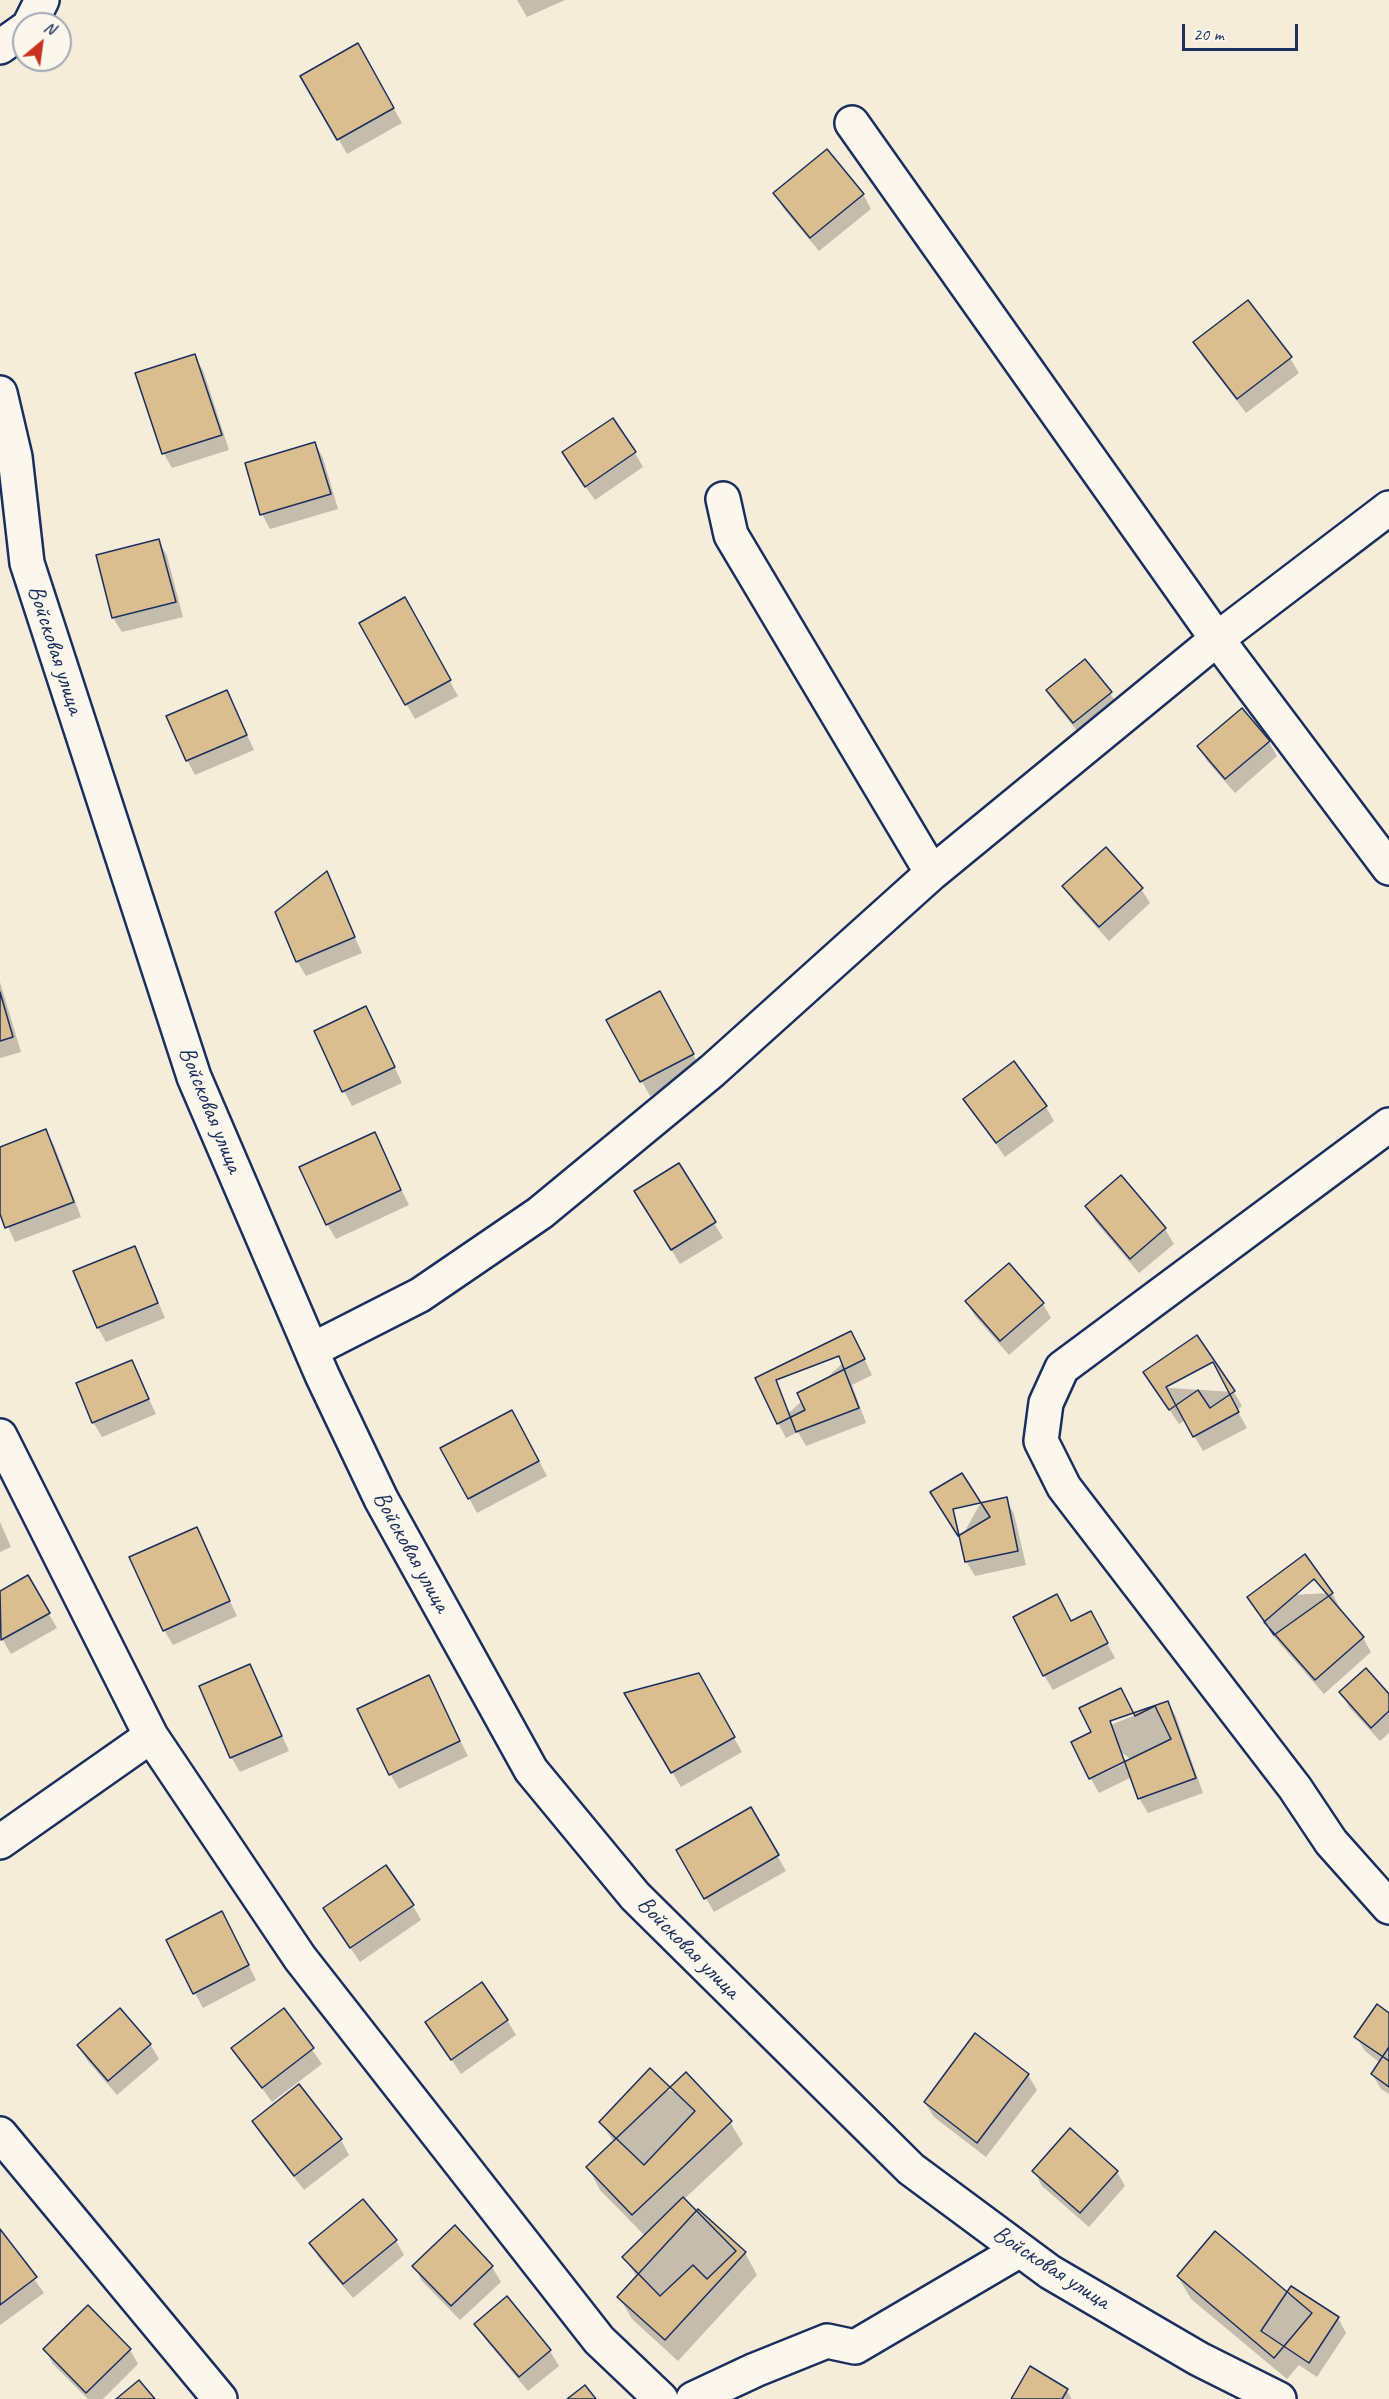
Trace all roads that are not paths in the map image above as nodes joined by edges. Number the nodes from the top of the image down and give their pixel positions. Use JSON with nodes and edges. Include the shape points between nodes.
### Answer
{"nodes":[{"id":1,"x":852,"y":123,"type":"dead end"},
{"id":2,"x":0,"y":393,"type":"edge"},
{"id":3,"x":723,"y":500,"type":"dead end"},
{"id":4,"x":1389,"y":508,"type":"edge"},
{"id":5,"x":1217,"y":639,"type":"junction"},
{"id":6,"x":1389,"y":868,"type":"edge"},
{"id":7,"x":932,"y":873,"type":"junction"},
{"id":8,"x":1389,"y":1125,"type":"edge"},
{"id":9,"x":312,"y":1350,"type":"junction"},
{"id":10,"x":0,"y":1436,"type":"edge"},
{"id":11,"x":151,"y":1736,"type":"junction"},
{"id":12,"x":0,"y":1842,"type":"edge"},
{"id":13,"x":1389,"y":1907,"type":"edge"},
{"id":14,"x":0,"y":2134,"type":"edge"},
{"id":15,"x":1020,"y":2250,"type":"junction"},
{"id":16,"x":220,"y":2399,"type":"edge"},
{"id":17,"x":661,"y":2399,"type":"edge"},
{"id":18,"x":693,"y":2399,"type":"edge"},
{"id":19,"x":1279,"y":2399,"type":"edge"}],
"edges":[{"from":1,"to":5,"type":"street"},
{"from":2,"to":9,"type":"street","name":"Войсковая улица","via":[[15,457],[27,563],[194,1077]]},
{"from":3,"to":7,"type":"street","via":[[731,534]]},
{"from":4,"to":5,"type":"street"},
{"from":5,"to":6,"type":"street"},
{"from":5,"to":7,"type":"street"},
{"from":7,"to":9,"type":"street","via":[[712,1071],[540,1213],[420,1295]]},
{"from":8,"to":13,"type":"street","via":[[1062,1368],[1046,1403],[1041,1441],[1064,1487],[1295,1788],[1330,1842]]},
{"from":9,"to":15,"type":"street","name":"Войсковая улица","via":[[381,1499],[531,1770],[635,1896],[911,2169]]},
{"from":10,"to":11,"type":"street"},
{"from":11,"to":12,"type":"street"},
{"from":11,"to":17,"type":"street","via":[[300,1958],[599,2340]]},
{"from":14,"to":16,"type":"street"},
{"from":15,"to":18,"type":"street","via":[[855,2347],[827,2341]]},
{"from":15,"to":19,"type":"street","name":"Войсковая улица","via":[[1050,2272],[1180,2347]]}]}
